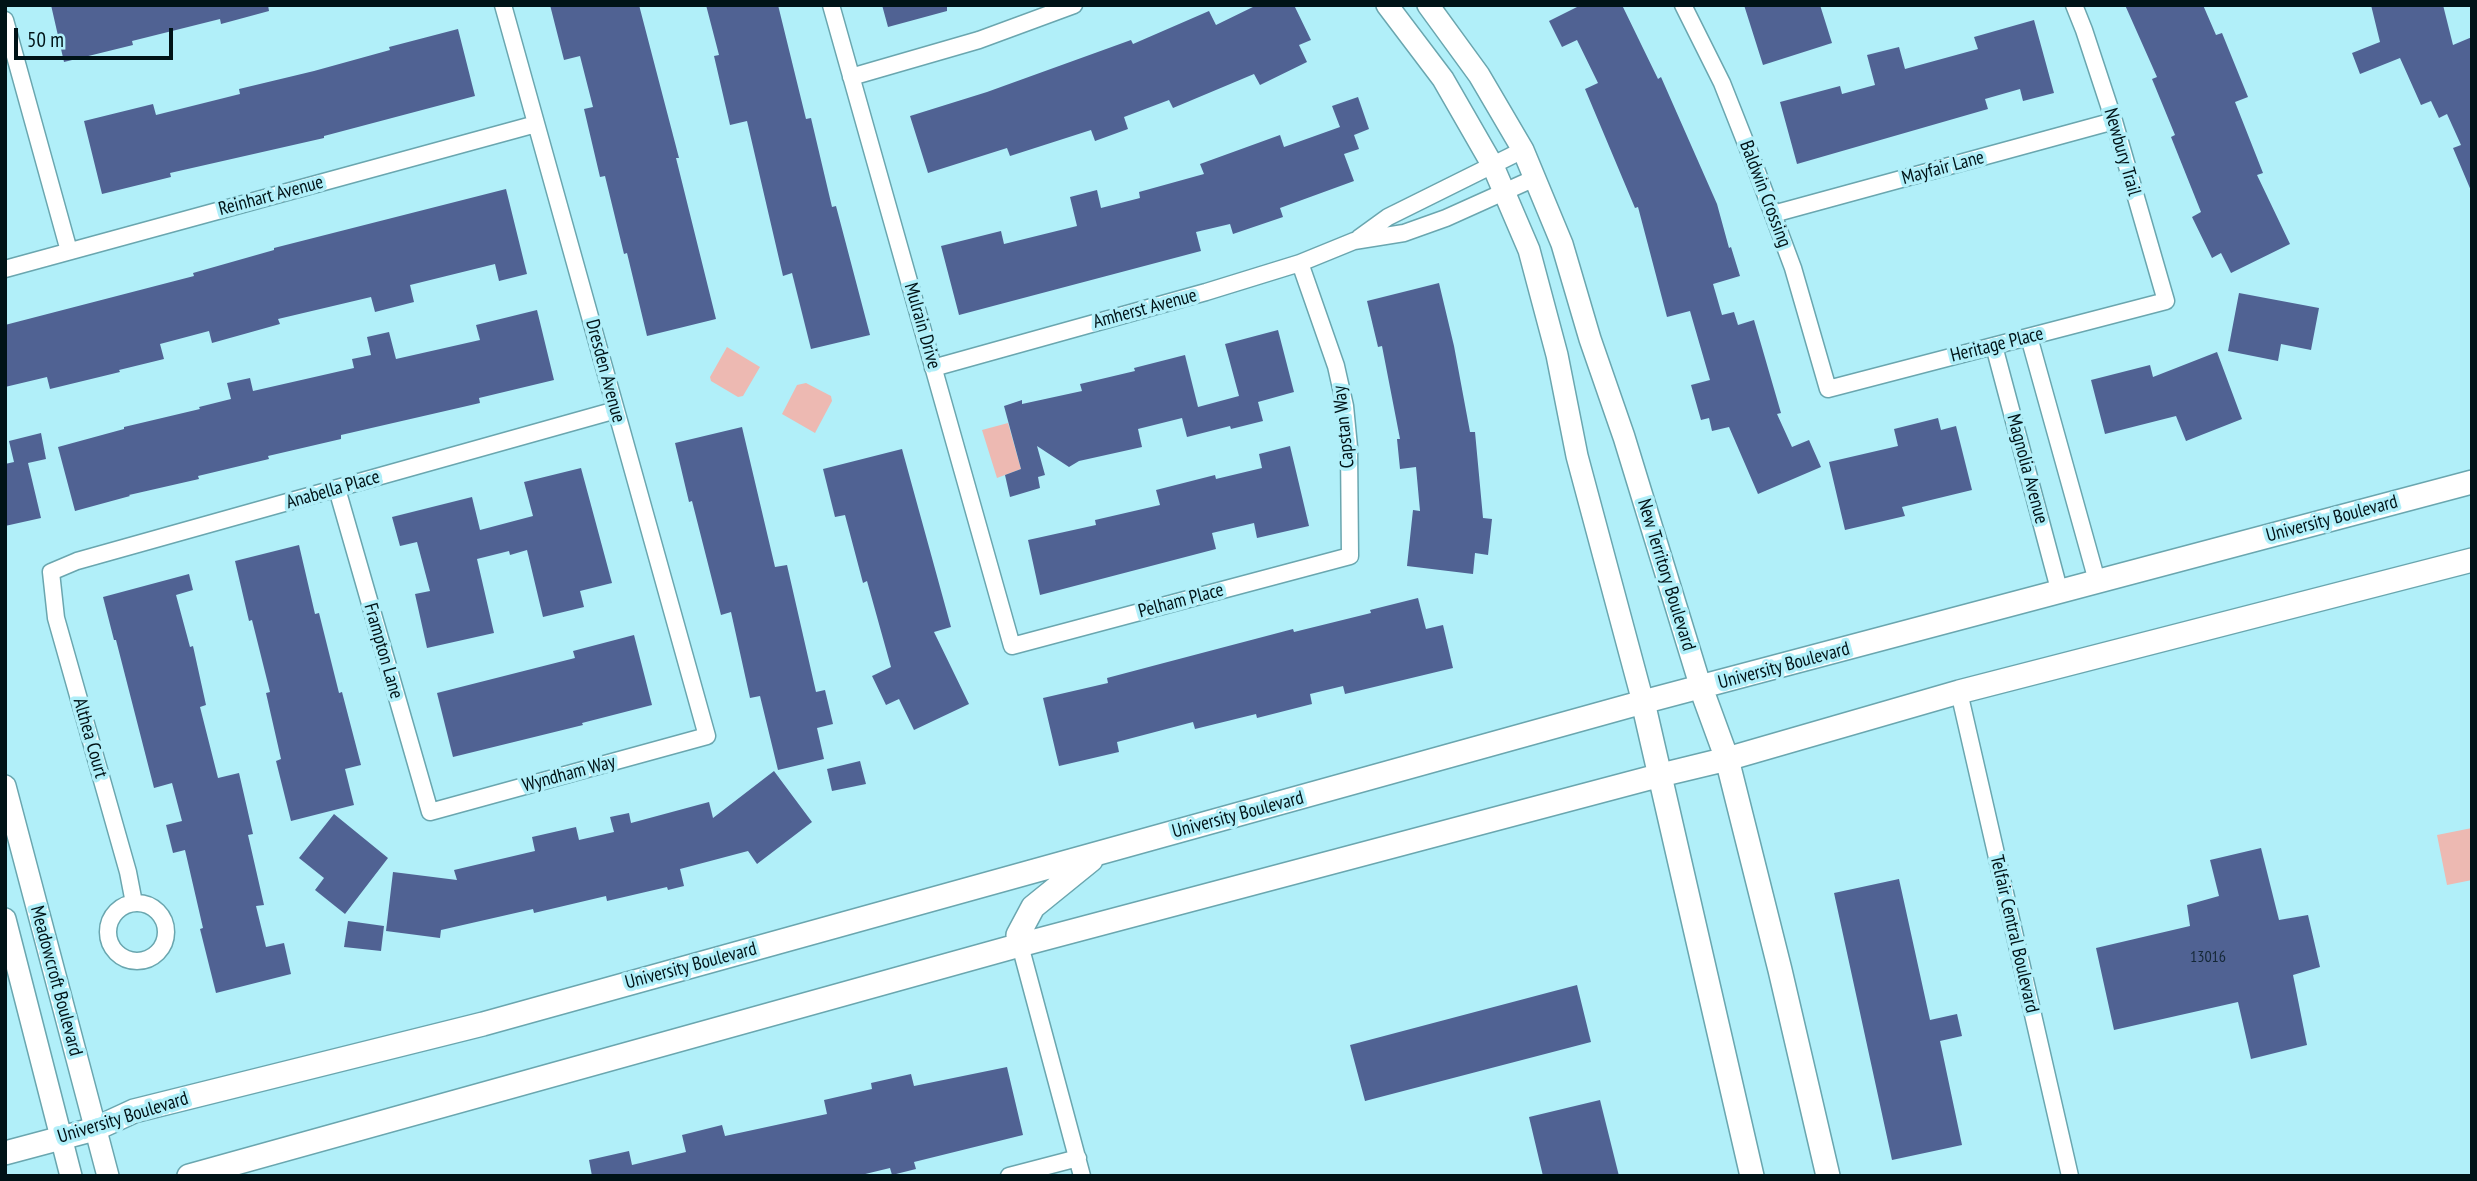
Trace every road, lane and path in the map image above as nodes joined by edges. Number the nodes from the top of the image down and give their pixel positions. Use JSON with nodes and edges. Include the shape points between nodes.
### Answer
{"nodes":[{"id":1,"x":503,"y":5,"type":"edge"},
{"id":2,"x":831,"y":5,"type":"edge"},
{"id":3,"x":1074,"y":5,"type":"edge"},
{"id":4,"x":1387,"y":5,"type":"edge"},
{"id":5,"x":1428,"y":5,"type":"edge"},
{"id":6,"x":1683,"y":5,"type":"edge"},
{"id":7,"x":2074,"y":5,"type":"edge"},
{"id":8,"x":5,"y":20,"type":"edge"},
{"id":9,"x":851,"y":77,"type":"junction"},
{"id":10,"x":2114,"y":121,"type":"junction"},
{"id":11,"x":536,"y":124,"type":"junction"},
{"id":12,"x":1523,"y":150,"type":"junction"},
{"id":13,"x":1493,"y":166,"type":"junction"},
{"id":14,"x":1535,"y":178,"type":"junction"},
{"id":15,"x":1505,"y":192,"type":"junction"},
{"id":16,"x":1773,"y":214,"type":"junction"},
{"id":17,"x":1354,"y":241,"type":"junction"},
{"id":18,"x":69,"y":251,"type":"junction"},
{"id":19,"x":1300,"y":263,"type":"junction"},
{"id":20,"x":5,"y":269,"type":"edge"},
{"id":21,"x":2166,"y":302,"type":"joint"},
{"id":22,"x":2029,"y":337,"type":"junction"},
{"id":23,"x":1994,"y":346,"type":"junction"},
{"id":24,"x":933,"y":368,"type":"junction"},
{"id":25,"x":1828,"y":389,"type":"joint"},
{"id":26,"x":616,"y":410,"type":"junction"},
{"id":27,"x":2472,"y":482,"type":"edge"},
{"id":28,"x":337,"y":489,"type":"junction"},
{"id":29,"x":1350,"y":556,"type":"joint"},
{"id":30,"x":2472,"y":560,"type":"edge"},
{"id":31,"x":51,"y":572,"type":"joint"},
{"id":32,"x":2096,"y":582,"type":"junction"},
{"id":33,"x":2060,"y":593,"type":"junction"},
{"id":34,"x":1012,"y":646,"type":"joint"},
{"id":35,"x":1701,"y":688,"type":"junction"},
{"id":36,"x":1959,"y":692,"type":"junction"},
{"id":37,"x":1643,"y":702,"type":"junction"},
{"id":38,"x":707,"y":736,"type":"joint"},
{"id":39,"x":1727,"y":759,"type":"junction"},
{"id":40,"x":1661,"y":775,"type":"junction"},
{"id":41,"x":5,"y":786,"type":"edge"},
{"id":42,"x":430,"y":812,"type":"joint"},
{"id":43,"x":1098,"y":853,"type":"junction"},
{"id":44,"x":134,"y":903,"type":"dead end"},
{"id":45,"x":5,"y":919,"type":"edge"},
{"id":46,"x":1020,"y":945,"type":"junction"},
{"id":47,"x":95,"y":1129,"type":"junction"},
{"id":48,"x":61,"y":1138,"type":"junction"},
{"id":49,"x":5,"y":1153,"type":"edge"},
{"id":50,"x":1078,"y":1158,"type":"junction"},
{"id":51,"x":71,"y":1176,"type":"edge"},
{"id":52,"x":108,"y":1176,"type":"edge"},
{"id":53,"x":189,"y":1176,"type":"edge"},
{"id":54,"x":1009,"y":1176,"type":"edge"},
{"id":55,"x":1082,"y":1176,"type":"edge"},
{"id":56,"x":1752,"y":1176,"type":"edge"},
{"id":57,"x":1828,"y":1176,"type":"edge"},
{"id":58,"x":2070,"y":1176,"type":"edge"}],
"edges":[{"from":1,"to":11,"type":"street","name":"Dresden Avenue"},
{"from":2,"to":9,"type":"street","name":"Mulrain Drive"},
{"from":3,"to":9,"type":"street","via":[[979,40]]},
{"from":4,"to":13,"type":"street","via":[[1443,79]]},
{"from":5,"to":12,"type":"street","name":"New Territory Boulevard","via":[[1479,75]]},
{"from":6,"to":16,"type":"street","name":"Baldwin Crossing","via":[[1722,83]]},
{"from":7,"to":10,"type":"street","name":"Newbury Trail"},
{"from":8,"to":18,"type":"street"},
{"from":9,"to":24,"type":"street","name":"Mulrain Drive"},
{"from":10,"to":16,"type":"street","name":"Mayfair Lane"},
{"from":10,"to":21,"type":"street","name":"Newbury Trail"},
{"from":11,"to":18,"type":"street","name":"Reinhart Avenue"},
{"from":11,"to":26,"type":"street","name":"Dresden Avenue"},
{"from":12,"to":13,"type":"street","name":"Amherst Avenue"},
{"from":12,"to":14,"type":"street","name":"New Territory Boulevard"},
{"from":13,"to":15,"type":"street"},
{"from":13,"to":17,"type":"street","name":"Amherst Avenue","via":[[1388,217]]},
{"from":14,"to":15,"type":"street","name":"Amherst Avenue"},
{"from":14,"to":35,"type":"street","name":"New Territory Boulevard","via":[[1562,244]]},
{"from":15,"to":17,"type":"street","name":"Amherst Avenue","via":[[1404,233]]},
{"from":15,"to":37,"type":"street","via":[[1529,250],[1577,456]]},
{"from":16,"to":25,"type":"street","name":"Baldwin Crossing"},
{"from":17,"to":19,"type":"street","name":"Amherst Avenue"},
{"from":18,"to":20,"type":"street","name":"Reinhart Avenue"},
{"from":19,"to":24,"type":"street","name":"Amherst Avenue"},
{"from":19,"to":29,"type":"street","name":"Capstan Way","via":[[1345,406]]},
{"from":21,"to":22,"type":"street","name":"Heritage Place"},
{"from":22,"to":23,"type":"street","name":"Heritage Place"},
{"from":22,"to":32,"type":"street","name":"Magnolia Avenue"},
{"from":23,"to":25,"type":"street","name":"Heritage Place"},
{"from":23,"to":33,"type":"street","name":"Magnolia Avenue"},
{"from":24,"to":34,"type":"street","name":"Mulrain Drive"},
{"from":26,"to":28,"type":"street","name":"Anabella Place"},
{"from":26,"to":38,"type":"street","name":"Dresden Avenue"},
{"from":27,"to":32,"type":"main road","name":"University Boulevard"},
{"from":28,"to":31,"type":"street","name":"Anabella Place"},
{"from":28,"to":42,"type":"street","name":"Frampton Lane"},
{"from":29,"to":34,"type":"street","name":"Pelham Place"},
{"from":30,"to":36,"type":"main road"},
{"from":31,"to":44,"type":"street","name":"Althea Court","via":[[56,618]]},
{"from":32,"to":33,"type":"main road","name":"University Boulevard"},
{"from":33,"to":35,"type":"main road","name":"University Boulevard"},
{"from":35,"to":37,"type":"main road","name":"University Boulevard"},
{"from":35,"to":39,"type":"main road","name":"New Territory Boulevard"},
{"from":36,"to":39,"type":"main road"},
{"from":36,"to":58,"type":"street","name":"Telfair Central Boulevard"},
{"from":37,"to":40,"type":"main road"},
{"from":37,"to":43,"type":"main road","name":"University Boulevard"},
{"from":38,"to":42,"type":"street","name":"Wyndham Way"},
{"from":39,"to":40,"type":"main road"},
{"from":39,"to":57,"type":"main road","name":"New Territory Boulevard"},
{"from":40,"to":46,"type":"main road"},
{"from":40,"to":56,"type":"main road"},
{"from":41,"to":47,"type":"street","name":"Meadowcroft Boulevard"},
{"from":43,"to":46,"type":"main road","via":[[1033,907],[1018,935]]},
{"from":43,"to":47,"type":"main road","name":"University Boulevard","via":[[482,1024],[134,1111]]},
{"from":45,"to":48,"type":"street","name":"Meadowcroft Boulevard"},
{"from":46,"to":50,"type":"street"},
{"from":46,"to":53,"type":"main road"},
{"from":47,"to":48,"type":"main road","name":"University Boulevard"},
{"from":47,"to":52,"type":"street","name":"Meadowcroft Boulevard"},
{"from":48,"to":49,"type":"main road","name":"University Boulevard"},
{"from":48,"to":51,"type":"street","name":"Meadowcroft Boulevard"},
{"from":50,"to":54,"type":"street"},
{"from":50,"to":55,"type":"street"}]}
